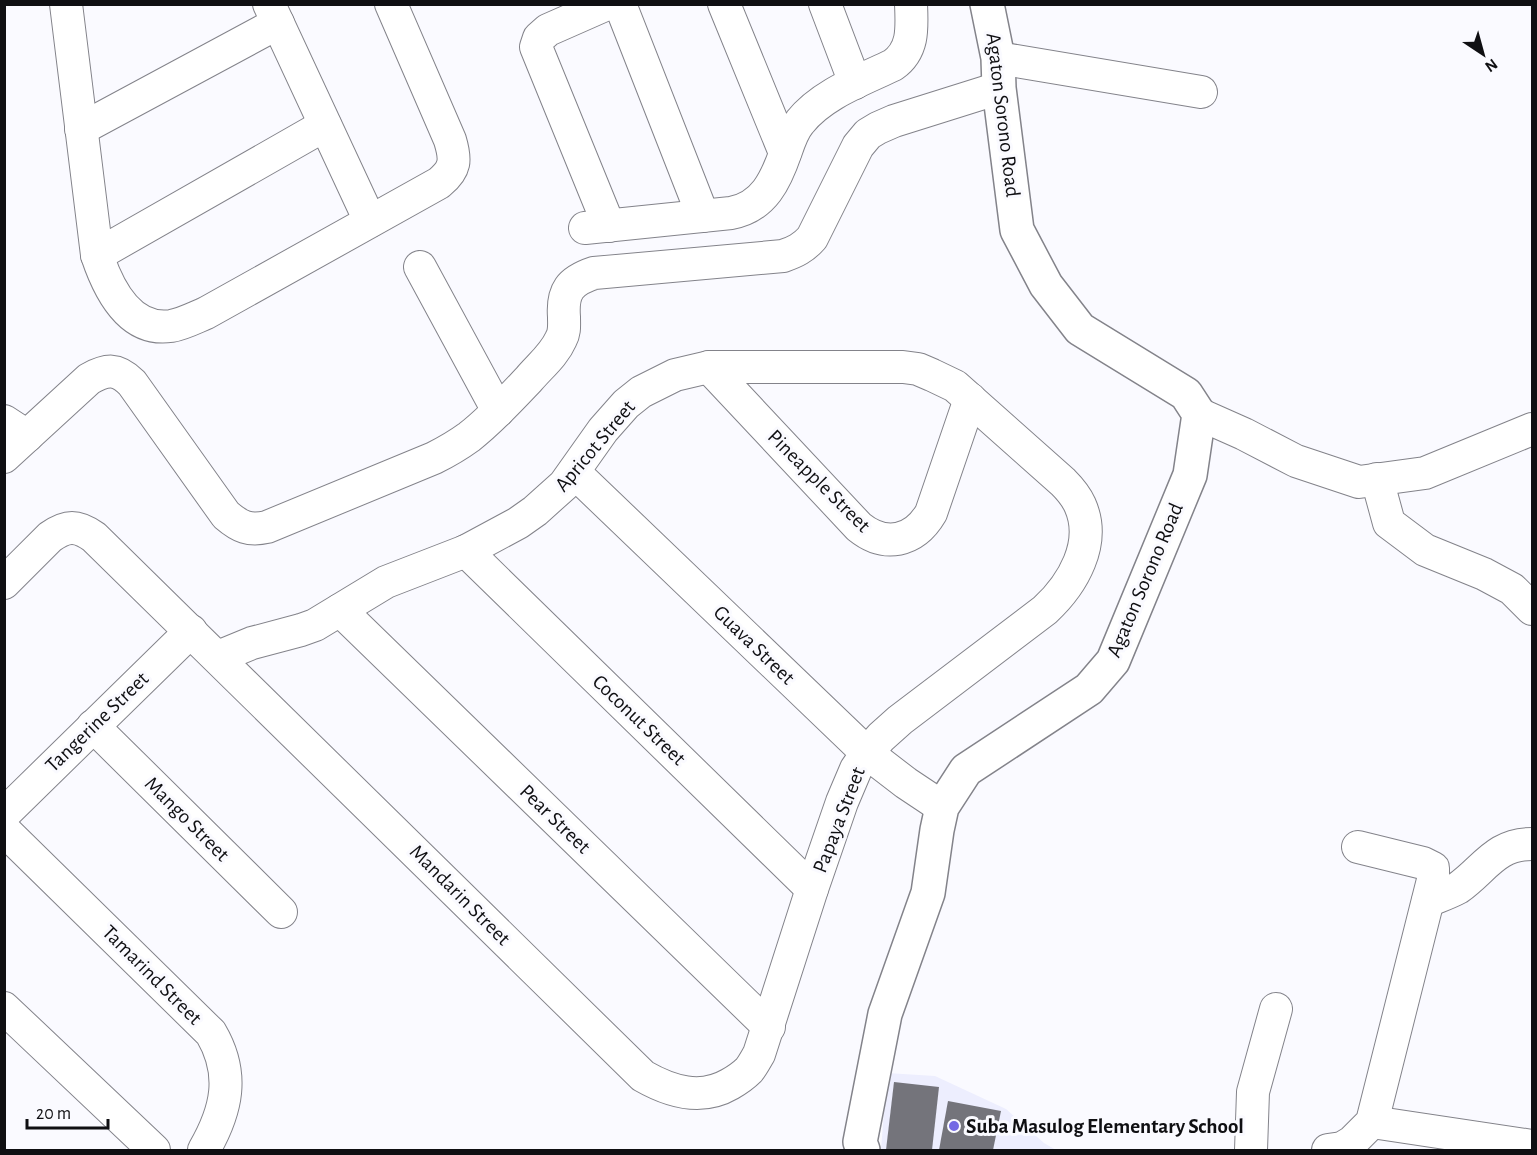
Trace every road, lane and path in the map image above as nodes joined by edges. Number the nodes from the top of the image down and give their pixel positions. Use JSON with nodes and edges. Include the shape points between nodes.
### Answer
{"nodes":[{"id":1,"x":66,"y":4,"type":"edge"},
{"id":2,"x":391,"y":4,"type":"edge"},
{"id":3,"x":607,"y":4,"type":"edge"},
{"id":4,"x":620,"y":4,"type":"edge"},
{"id":5,"x":724,"y":4,"type":"edge"},
{"id":6,"x":825,"y":4,"type":"edge"},
{"id":7,"x":911,"y":4,"type":"edge"},
{"id":8,"x":987,"y":4,"type":"edge"},
{"id":9,"x":274,"y":14,"type":"edge"},
{"id":10,"x":998,"y":73,"type":"junction"},
{"id":11,"x":855,"y":83,"type":"junction"},
{"id":12,"x":1201,"y":92,"type":"dead end"},
{"id":13,"x":325,"y":125,"type":"junction"},
{"id":14,"x":81,"y":129,"type":"junction"},
{"id":15,"x":785,"y":153,"type":"junction"},
{"id":16,"x":704,"y":216,"type":"junction"},
{"id":17,"x":370,"y":221,"type":"junction"},
{"id":18,"x":97,"y":255,"type":"junction"},
{"id":19,"x":420,"y":267,"type":"dead end"},
{"id":20,"x":709,"y":367,"type":"junction"},
{"id":21,"x":970,"y":399,"type":"junction"},
{"id":22,"x":498,"y":411,"type":"junction"},
{"id":23,"x":1199,"y":414,"type":"junction"},
{"id":24,"x":16,"y":428,"type":"edge"},
{"id":25,"x":1533,"y":429,"type":"edge"},
{"id":26,"x":4,"y":457,"type":"edge"},
{"id":27,"x":574,"y":472,"type":"junction"},
{"id":28,"x":1377,"y":479,"type":"junction"},
{"id":29,"x":1084,"y":516,"type":"joint"},
{"id":30,"x":466,"y":551,"type":"junction"},
{"id":31,"x":4,"y":583,"type":"edge"},
{"id":32,"x":1533,"y":609,"type":"edge"},
{"id":33,"x":340,"y":610,"type":"junction"},
{"id":34,"x":191,"y":631,"type":"junction"},
{"id":35,"x":218,"y":657,"type":"junction"},
{"id":36,"x":93,"y":726,"type":"junction"},
{"id":37,"x":867,"y":753,"type":"junction"},
{"id":38,"x":942,"y":807,"type":"junction"},
{"id":39,"x":4,"y":813,"type":"edge"},
{"id":40,"x":4,"y":830,"type":"edge"},
{"id":41,"x":1533,"y":844,"type":"edge"},
{"id":42,"x":1358,"y":847,"type":"dead end"},
{"id":43,"x":812,"y":889,"type":"junction"},
{"id":44,"x":1428,"y":901,"type":"junction"},
{"id":45,"x":281,"y":912,"type":"dead end"},
{"id":46,"x":4,"y":1008,"type":"edge"},
{"id":47,"x":1276,"y":1009,"type":"dead end"},
{"id":48,"x":769,"y":1027,"type":"junction"},
{"id":49,"x":722,"y":1089,"type":"joint"},
{"id":50,"x":1372,"y":1122,"type":"junction"},
{"id":51,"x":1533,"y":1146,"type":"edge"},
{"id":52,"x":154,"y":1150,"type":"edge"},
{"id":53,"x":204,"y":1150,"type":"edge"},
{"id":54,"x":863,"y":1150,"type":"edge"},
{"id":55,"x":1251,"y":1150,"type":"edge"},
{"id":56,"x":1328,"y":1150,"type":"edge"}],
"edges":[{"from":1,"to":14,"type":"street"},
{"from":2,"to":17,"type":"street","via":[[450,140],[454,162],[440,183]]},
{"from":3,"to":16,"type":"street","via":[[548,30],[536,47],[597,227]]},
{"from":4,"to":16,"type":"street"},
{"from":5,"to":15,"type":"street"},
{"from":6,"to":11,"type":"street"},
{"from":7,"to":11,"type":"street","via":[[906,52],[893,65]]},
{"from":8,"to":10,"type":"street","name":"Agaton Sorono Road"},
{"from":9,"to":13,"type":"street"},
{"from":9,"to":14,"type":"street"},
{"from":10,"to":12,"type":"street"},
{"from":10,"to":22,"type":"street","via":[[868,134],[858,146],[812,238],[796,252],[594,273],[573,283],[563,302],[564,328],[554,352]]},
{"from":10,"to":23,"type":"street","name":"Agaton Sorono Road","via":[[1017,230],[1046,285],[1080,329],[1186,394]]},
{"from":11,"to":15,"type":"street","via":[[807,114]]},
{"from":13,"to":17,"type":"street"},
{"from":13,"to":18,"type":"street"},
{"from":14,"to":18,"type":"street"},
{"from":15,"to":16,"type":"street","via":[[771,185],[759,200],[741,211]]},
{"from":17,"to":18,"type":"street","via":[[206,314],[170,326],[147,325],[122,305],[111,291]]},
{"from":19,"to":22,"type":"street"},
{"from":20,"to":21,"type":"street","name":"Apricot Street","via":[[903,367],[932,375]]},
{"from":20,"to":21,"type":"street","name":"Pineapple Street","via":[[859,527],[891,540],[911,535],[926,522]]},
{"from":20,"to":27,"type":"street","name":"Apricot Street","via":[[675,375],[641,392],[603,430]]},
{"from":21,"to":29,"type":"street","name":"Apricot Street","via":[[1074,493]]},
{"from":22,"to":24,"type":"street","via":[[470,436],[434,458],[256,529],[244,527],[226,514],[132,383],[116,371],[89,379]]},
{"from":23,"to":28,"type":"street","via":[[1296,461],[1359,482]]},
{"from":23,"to":38,"type":"street","name":"Agaton Sorono Road","via":[[1190,475],[1113,661],[1089,689],[966,770]]},
{"from":24,"to":26,"type":"street"},
{"from":25,"to":28,"type":"street","via":[[1425,473]]},
{"from":27,"to":30,"type":"street","name":"Apricot Street","via":[[535,511]]},
{"from":27,"to":37,"type":"street","name":"Guava Street"},
{"from":28,"to":32,"type":"street","via":[[1389,523],[1425,550],[1512,589]]},
{"from":29,"to":37,"type":"street","name":"Papaya Street","via":[[1082,556],[1057,599],[926,699],[880,737]]},
{"from":30,"to":33,"type":"street","name":"Apricot Street","via":[[386,582]]},
{"from":30,"to":43,"type":"street","name":"Coconut Street"},
{"from":31,"to":34,"type":"street","via":[[51,537],[65,529],[79,528],[94,537]]},
{"from":33,"to":35,"type":"street","name":"Apricot Street","via":[[315,625]]},
{"from":33,"to":48,"type":"street","name":"Pear Street"},
{"from":34,"to":35,"type":"street"},
{"from":34,"to":36,"type":"street","name":"Tangerine Street"},
{"from":35,"to":49,"type":"street","name":"Mandarin Street","via":[[643,1076],[679,1092],[705,1094]]},
{"from":36,"to":39,"type":"street","name":"Tangerine Street"},
{"from":36,"to":45,"type":"street","name":"Mango Street"},
{"from":37,"to":38,"type":"street","name":"Guava Street"},
{"from":37,"to":43,"type":"street","name":"Papaya Street","via":[[842,802]]},
{"from":38,"to":54,"type":"street","name":"Agaton Sorono Road","via":[[928,893],[885,1014],[860,1142]]},
{"from":40,"to":53,"type":"street","name":"Tamarind Street","via":[[211,1032],[227,1078],[221,1110]]},
{"from":41,"to":44,"type":"street","via":[[1510,847],[1457,888]]},
{"from":42,"to":44,"type":"street","via":[[1433,868]]},
{"from":43,"to":48,"type":"street","name":"Papaya Street"},
{"from":44,"to":50,"type":"street"},
{"from":46,"to":52,"type":"street"},
{"from":47,"to":55,"type":"street","via":[[1253,1092]]},
{"from":48,"to":49,"type":"street","name":"Papaya Street","via":[[748,1071]]},
{"from":50,"to":51,"type":"street"},
{"from":50,"to":56,"type":"street","via":[[1352,1142]]}]}
